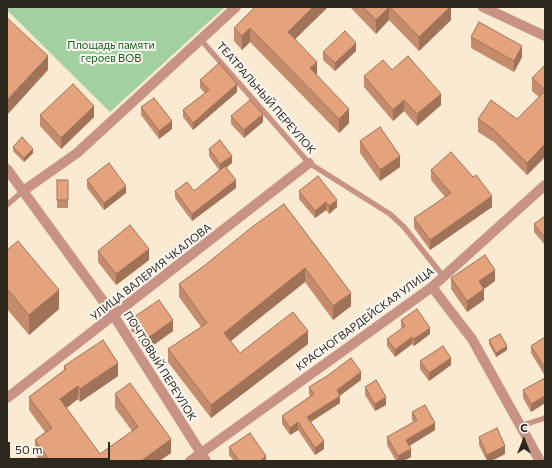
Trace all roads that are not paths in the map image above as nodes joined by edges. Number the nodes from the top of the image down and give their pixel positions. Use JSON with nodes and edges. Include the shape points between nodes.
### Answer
{"nodes":[{"id":1,"x":236,"y":7,"type":"edge"},
{"id":2,"x":484,"y":7,"type":"edge"},
{"id":3,"x":545,"y":36,"type":"edge"},
{"id":4,"x":201,"y":40,"type":"junction"},
{"id":5,"x":309,"y":164,"type":"junction"},
{"id":6,"x":7,"y":169,"type":"edge"},
{"id":7,"x":545,"y":185,"type":"edge"},
{"id":8,"x":23,"y":191,"type":"junction"},
{"id":9,"x":7,"y":205,"type":"edge"},
{"id":10,"x":443,"y":276,"type":"junction"},
{"id":11,"x":432,"y":287,"type":"junction"},
{"id":12,"x":114,"y":316,"type":"junction"},
{"id":13,"x":7,"y":398,"type":"edge"},
{"id":14,"x":545,"y":418,"type":"edge"},
{"id":15,"x":520,"y":426,"type":"junction"},
{"id":16,"x":203,"y":457,"type":"edge"},
{"id":17,"x":190,"y":461,"type":"edge"},
{"id":18,"x":540,"y":461,"type":"edge"}],
"edges":[{"from":1,"to":4,"type":"street"},
{"from":2,"to":3,"type":"street"},
{"from":4,"to":5,"type":"lane","name":"ТЕАТРАЛЬНЫЙ ПЕРЕУЛОК"},
{"from":4,"to":8,"type":"street","via":[[77,152]]},
{"from":5,"to":10,"type":"lane","name":"ТЕАТРАЛЬНЫЙ ПЕРЕУЛОК","via":[[390,214],[404,227]]},
{"from":5,"to":12,"type":"street","name":"УЛИЦА ВАЛЕРИЯ ЧКАЛОВА"},
{"from":6,"to":8,"type":"street","name":"ПОЧТОВЫЙ ПЕРЕУЛОК"},
{"from":7,"to":10,"type":"street","name":"КРАСНОГВАРДЕЙСКАЯ УЛИЦА"},
{"from":8,"to":9,"type":"lane"},
{"from":8,"to":12,"type":"street","name":"ПОЧТОВЫЙ ПЕРЕУЛОК"},
{"from":10,"to":11,"type":"street","name":"КРАСНОГВАРДЕЙСКАЯ УЛИЦА"},
{"from":11,"to":15,"type":"street","via":[[472,339]]},
{"from":11,"to":16,"type":"street","name":"КРАСНОГВАРДЕЙСКАЯ УЛИЦА"},
{"from":12,"to":13,"type":"street","name":"УЛИЦА ВАЛЕРИЯ ЧКАЛОВА"},
{"from":12,"to":16,"type":"street","name":"ПОЧТОВЫЙ ПЕРЕУЛОК"},
{"from":14,"to":15,"type":"lane"},
{"from":15,"to":18,"type":"street"},
{"from":16,"to":17,"type":"street","name":"КРАСНОГВАРДЕЙСКАЯ УЛИЦА"}]}
